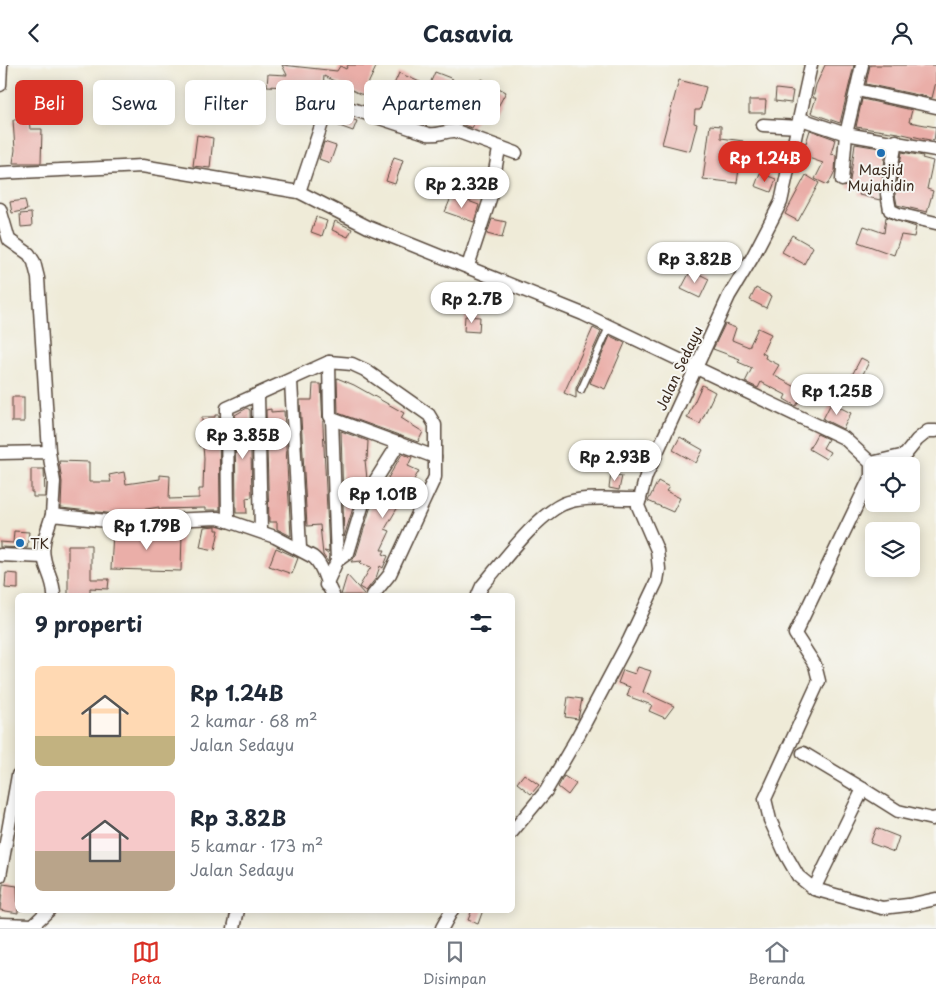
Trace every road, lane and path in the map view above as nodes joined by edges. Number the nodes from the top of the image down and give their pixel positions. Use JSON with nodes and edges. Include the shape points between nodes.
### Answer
{"nodes":[{"id":1,"x":810,"y":65,"type":"edge"},
{"id":2,"x":862,"y":65,"type":"edge"},
{"id":3,"x":856,"y":90,"type":"junction"},
{"id":4,"x":936,"y":107,"type":"edge"},
{"id":5,"x":800,"y":123,"type":"junction"},
{"id":6,"x":763,"y":125,"type":"dead end"},
{"id":7,"x":846,"y":134,"type":"junction"},
{"id":8,"x":896,"y":141,"type":"junction"},
{"id":9,"x":499,"y":149,"type":"junction"},
{"id":10,"x":936,"y":150,"type":"edge"},
{"id":11,"x":516,"y":153,"type":"dead end"},
{"id":12,"x":0,"y":173,"type":"edge"},
{"id":13,"x":842,"y":180,"type":"dead end"},
{"id":14,"x":298,"y":192,"type":"junction"},
{"id":15,"x":0,"y":209,"type":"edge"},
{"id":16,"x":936,"y":223,"type":"edge"},
{"id":17,"x":468,"y":266,"type":"junction"},
{"id":18,"x":609,"y":327,"type":"junction"},
{"id":19,"x":329,"y":363,"type":"junction"},
{"id":20,"x":696,"y":367,"type":"junction"},
{"id":21,"x":291,"y":381,"type":"junction"},
{"id":22,"x":581,"y":390,"type":"dead end"},
{"id":23,"x":258,"y":395,"type":"junction"},
{"id":24,"x":332,"y":419,"type":"junction"},
{"id":25,"x":936,"y":431,"type":"edge"},
{"id":26,"x":399,"y":443,"type":"junction"},
{"id":27,"x":0,"y":453,"type":"edge"},
{"id":28,"x":49,"y":453,"type":"junction"},
{"id":29,"x":435,"y":457,"type":"junction"},
{"id":30,"x":865,"y":457,"type":"edge"},
{"id":31,"x":896,"y":457,"type":"edge"},
{"id":32,"x":865,"y":488,"type":"edge"},
{"id":33,"x":640,"y":499,"type":"junction"},
{"id":34,"x":52,"y":515,"type":"junction"},
{"id":35,"x":228,"y":521,"type":"junction"},
{"id":36,"x":261,"y":531,"type":"junction"},
{"id":37,"x":300,"y":549,"type":"junction"},
{"id":38,"x":0,"y":555,"type":"edge"},
{"id":39,"x":44,"y":557,"type":"junction"},
{"id":40,"x":337,"y":561,"type":"junction"},
{"id":41,"x":330,"y":590,"type":"edge"},
{"id":42,"x":54,"y":593,"type":"edge"},
{"id":43,"x":375,"y":593,"type":"edge"},
{"id":44,"x":479,"y":593,"type":"edge"},
{"id":45,"x":803,"y":753,"type":"dead end"},
{"id":46,"x":863,"y":789,"type":"junction"},
{"id":47,"x":15,"y":792,"type":"edge"},
{"id":48,"x":936,"y":817,"type":"edge"},
{"id":49,"x":515,"y":828,"type":"edge"},
{"id":50,"x":0,"y":876,"type":"edge"},
{"id":51,"x":814,"y":889,"type":"junction"},
{"id":52,"x":936,"y":899,"type":"edge"},
{"id":53,"x":46,"y":913,"type":"edge"},
{"id":54,"x":237,"y":913,"type":"edge"},
{"id":55,"x":450,"y":913,"type":"edge"},
{"id":56,"x":0,"y":924,"type":"edge"},
{"id":57,"x":234,"y":928,"type":"edge"},
{"id":58,"x":442,"y":928,"type":"edge"}],
"edges":[{"from":1,"to":5,"type":"street","name":"Jalan Sedayu"},
{"from":2,"to":3,"type":"street"},
{"from":3,"to":4,"type":"street"},
{"from":3,"to":7,"type":"street"},
{"from":5,"to":6,"type":"street"},
{"from":5,"to":7,"type":"street"},
{"from":5,"to":20,"type":"street","name":"Jalan Sedayu","via":[[781,202],[729,296]]},
{"from":7,"to":8,"type":"street"},
{"from":7,"to":13,"type":"street"},
{"from":8,"to":10,"type":"street"},
{"from":8,"to":16,"type":"street","via":[[887,194],[890,210],[898,215]]},
{"from":9,"to":11,"type":"street"},
{"from":9,"to":14,"type":"street","via":[[456,131],[428,134],[340,105],[334,106],[323,121]]},
{"from":9,"to":17,"type":"street","via":[[490,199]]},
{"from":12,"to":14,"type":"street","via":[[142,166]]},
{"from":14,"to":17,"type":"street","via":[[368,227]]},
{"from":15,"to":28,"type":"street","via":[[5,234],[28,254],[38,278]]},
{"from":17,"to":18,"type":"street"},
{"from":18,"to":20,"type":"street"},
{"from":18,"to":22,"type":"lane"},
{"from":19,"to":21,"type":"street"},
{"from":19,"to":24,"type":"street"},
{"from":19,"to":29,"type":"street","via":[[365,370],[433,419]]},
{"from":20,"to":30,"type":"street","via":[[844,438]]},
{"from":20,"to":33,"type":"street","name":"Jalan Sedayu","via":[[646,476]]},
{"from":21,"to":23,"type":"street"},
{"from":21,"to":37,"type":"street"},
{"from":23,"to":35,"type":"street","via":[[229,406],[225,411]]},
{"from":23,"to":36,"type":"street"},
{"from":24,"to":26,"type":"street"},
{"from":24,"to":40,"type":"street"},
{"from":25,"to":31,"type":"street","via":[[928,431],[905,455]]},
{"from":26,"to":29,"type":"street"},
{"from":26,"to":40,"type":"street","via":[[365,497],[348,553]]},
{"from":27,"to":28,"type":"street"},
{"from":28,"to":34,"type":"street","via":[[54,482]]},
{"from":29,"to":43,"type":"street","via":[[436,477],[390,574]]},
{"from":32,"to":51,"type":"street","via":[[795,634],[815,665],[819,681],[765,799],[770,820],[786,855],[798,876]]},
{"from":33,"to":44,"type":"street","via":[[579,500],[563,504],[524,537]]},
{"from":33,"to":49,"type":"street","name":"Jalan Sedayu","via":[[639,513],[657,549],[657,581],[578,736],[546,791]]},
{"from":34,"to":35,"type":"street","via":[[116,522],[218,518]]},
{"from":34,"to":39,"type":"street"},
{"from":35,"to":36,"type":"street"},
{"from":36,"to":37,"type":"street"},
{"from":37,"to":41,"type":"street","via":[[317,560]]},
{"from":38,"to":39,"type":"street"},
{"from":39,"to":42,"type":"street","via":[[54,583]]},
{"from":40,"to":41,"type":"street"},
{"from":45,"to":46,"type":"street"},
{"from":46,"to":48,"type":"street","via":[[898,811],[932,819]]},
{"from":46,"to":51,"type":"street"},
{"from":47,"to":50,"type":"street"},
{"from":51,"to":52,"type":"street","via":[[882,908]]},
{"from":53,"to":56,"type":"street","via":[[33,925]]},
{"from":54,"to":57,"type":"street"},
{"from":55,"to":58,"type":"street"}]}
